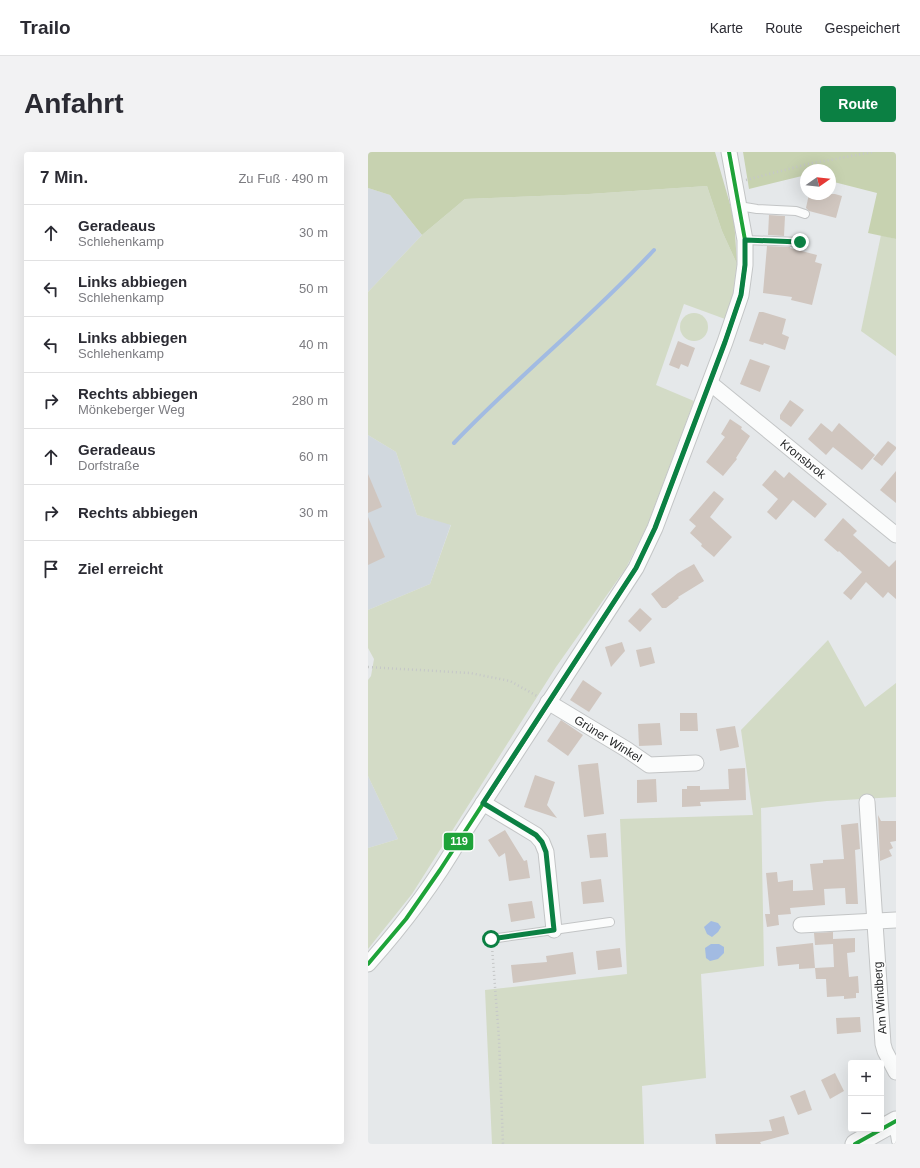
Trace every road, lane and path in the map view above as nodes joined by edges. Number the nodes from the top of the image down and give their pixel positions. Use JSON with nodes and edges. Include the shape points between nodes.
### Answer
{"nodes":[{"id":1,"x":729,"y":152,"type":"edge"},
{"id":2,"x":873,"y":152,"type":"edge"},
{"id":3,"x":734,"y":183,"type":"junction"},
{"id":4,"x":739,"y":206,"type":"junction"},
{"id":5,"x":804,"y":214,"type":"dead end"},
{"id":6,"x":745,"y":240,"type":"junction"},
{"id":7,"x":800,"y":242,"type":"dead end"},
{"id":8,"x":710,"y":383,"type":"junction"},
{"id":9,"x":896,"y":535,"type":"edge"},
{"id":10,"x":368,"y":667,"type":"edge"},
{"id":11,"x":548,"y":702,"type":"junction"},
{"id":12,"x":696,"y":763,"type":"dead end"},
{"id":13,"x":867,"y":802,"type":"dead end"},
{"id":14,"x":483,"y":803,"type":"junction"},
{"id":15,"x":896,"y":920,"type":"edge"},
{"id":16,"x":874,"y":921,"type":"junction"},
{"id":17,"x":610,"y":922,"type":"dead end"},
{"id":18,"x":801,"y":925,"type":"dead end"},
{"id":19,"x":554,"y":930,"type":"junction"},
{"id":20,"x":491,"y":939,"type":"joint"},
{"id":21,"x":368,"y":964,"type":"edge"},
{"id":22,"x":896,"y":1072,"type":"edge"},
{"id":23,"x":894,"y":1129,"type":"edge"},
{"id":24,"x":504,"y":1144,"type":"edge"},
{"id":25,"x":855,"y":1144,"type":"edge"}],
"edges":[{"from":1,"to":3,"type":"street"},
{"from":2,"to":3,"type":"path","via":[[774,172]]},
{"from":3,"to":4,"type":"street"},
{"from":4,"to":5,"type":"lane","via":[[796,211]]},
{"from":4,"to":6,"type":"street"},
{"from":6,"to":7,"type":"lane"},
{"from":6,"to":8,"type":"street","via":[[741,295]]},
{"from":8,"to":9,"type":"street","name":"Kronsbrok"},
{"from":8,"to":11,"type":"street","via":[[655,528],[636,568]]},
{"from":10,"to":11,"type":"path","via":[[470,673],[510,681]]},
{"from":11,"to":12,"type":"street","name":"Grüner Winkel","via":[[649,765]]},
{"from":11,"to":14,"type":"street"},
{"from":13,"to":16,"type":"street","name":"Am Windberg"},
{"from":14,"to":19,"type":"street","via":[[536,835],[542,842],[546,852]]},
{"from":14,"to":21,"type":"street","via":[[399,929]]},
{"from":15,"to":16,"type":"street"},
{"from":16,"to":18,"type":"street"},
{"from":16,"to":22,"type":"street","name":"Am Windberg","via":[[883,1044]]},
{"from":17,"to":19,"type":"lane"},
{"from":19,"to":20,"type":"lane"},
{"from":20,"to":24,"type":"path"},
{"from":23,"to":25,"type":"street"}]}
